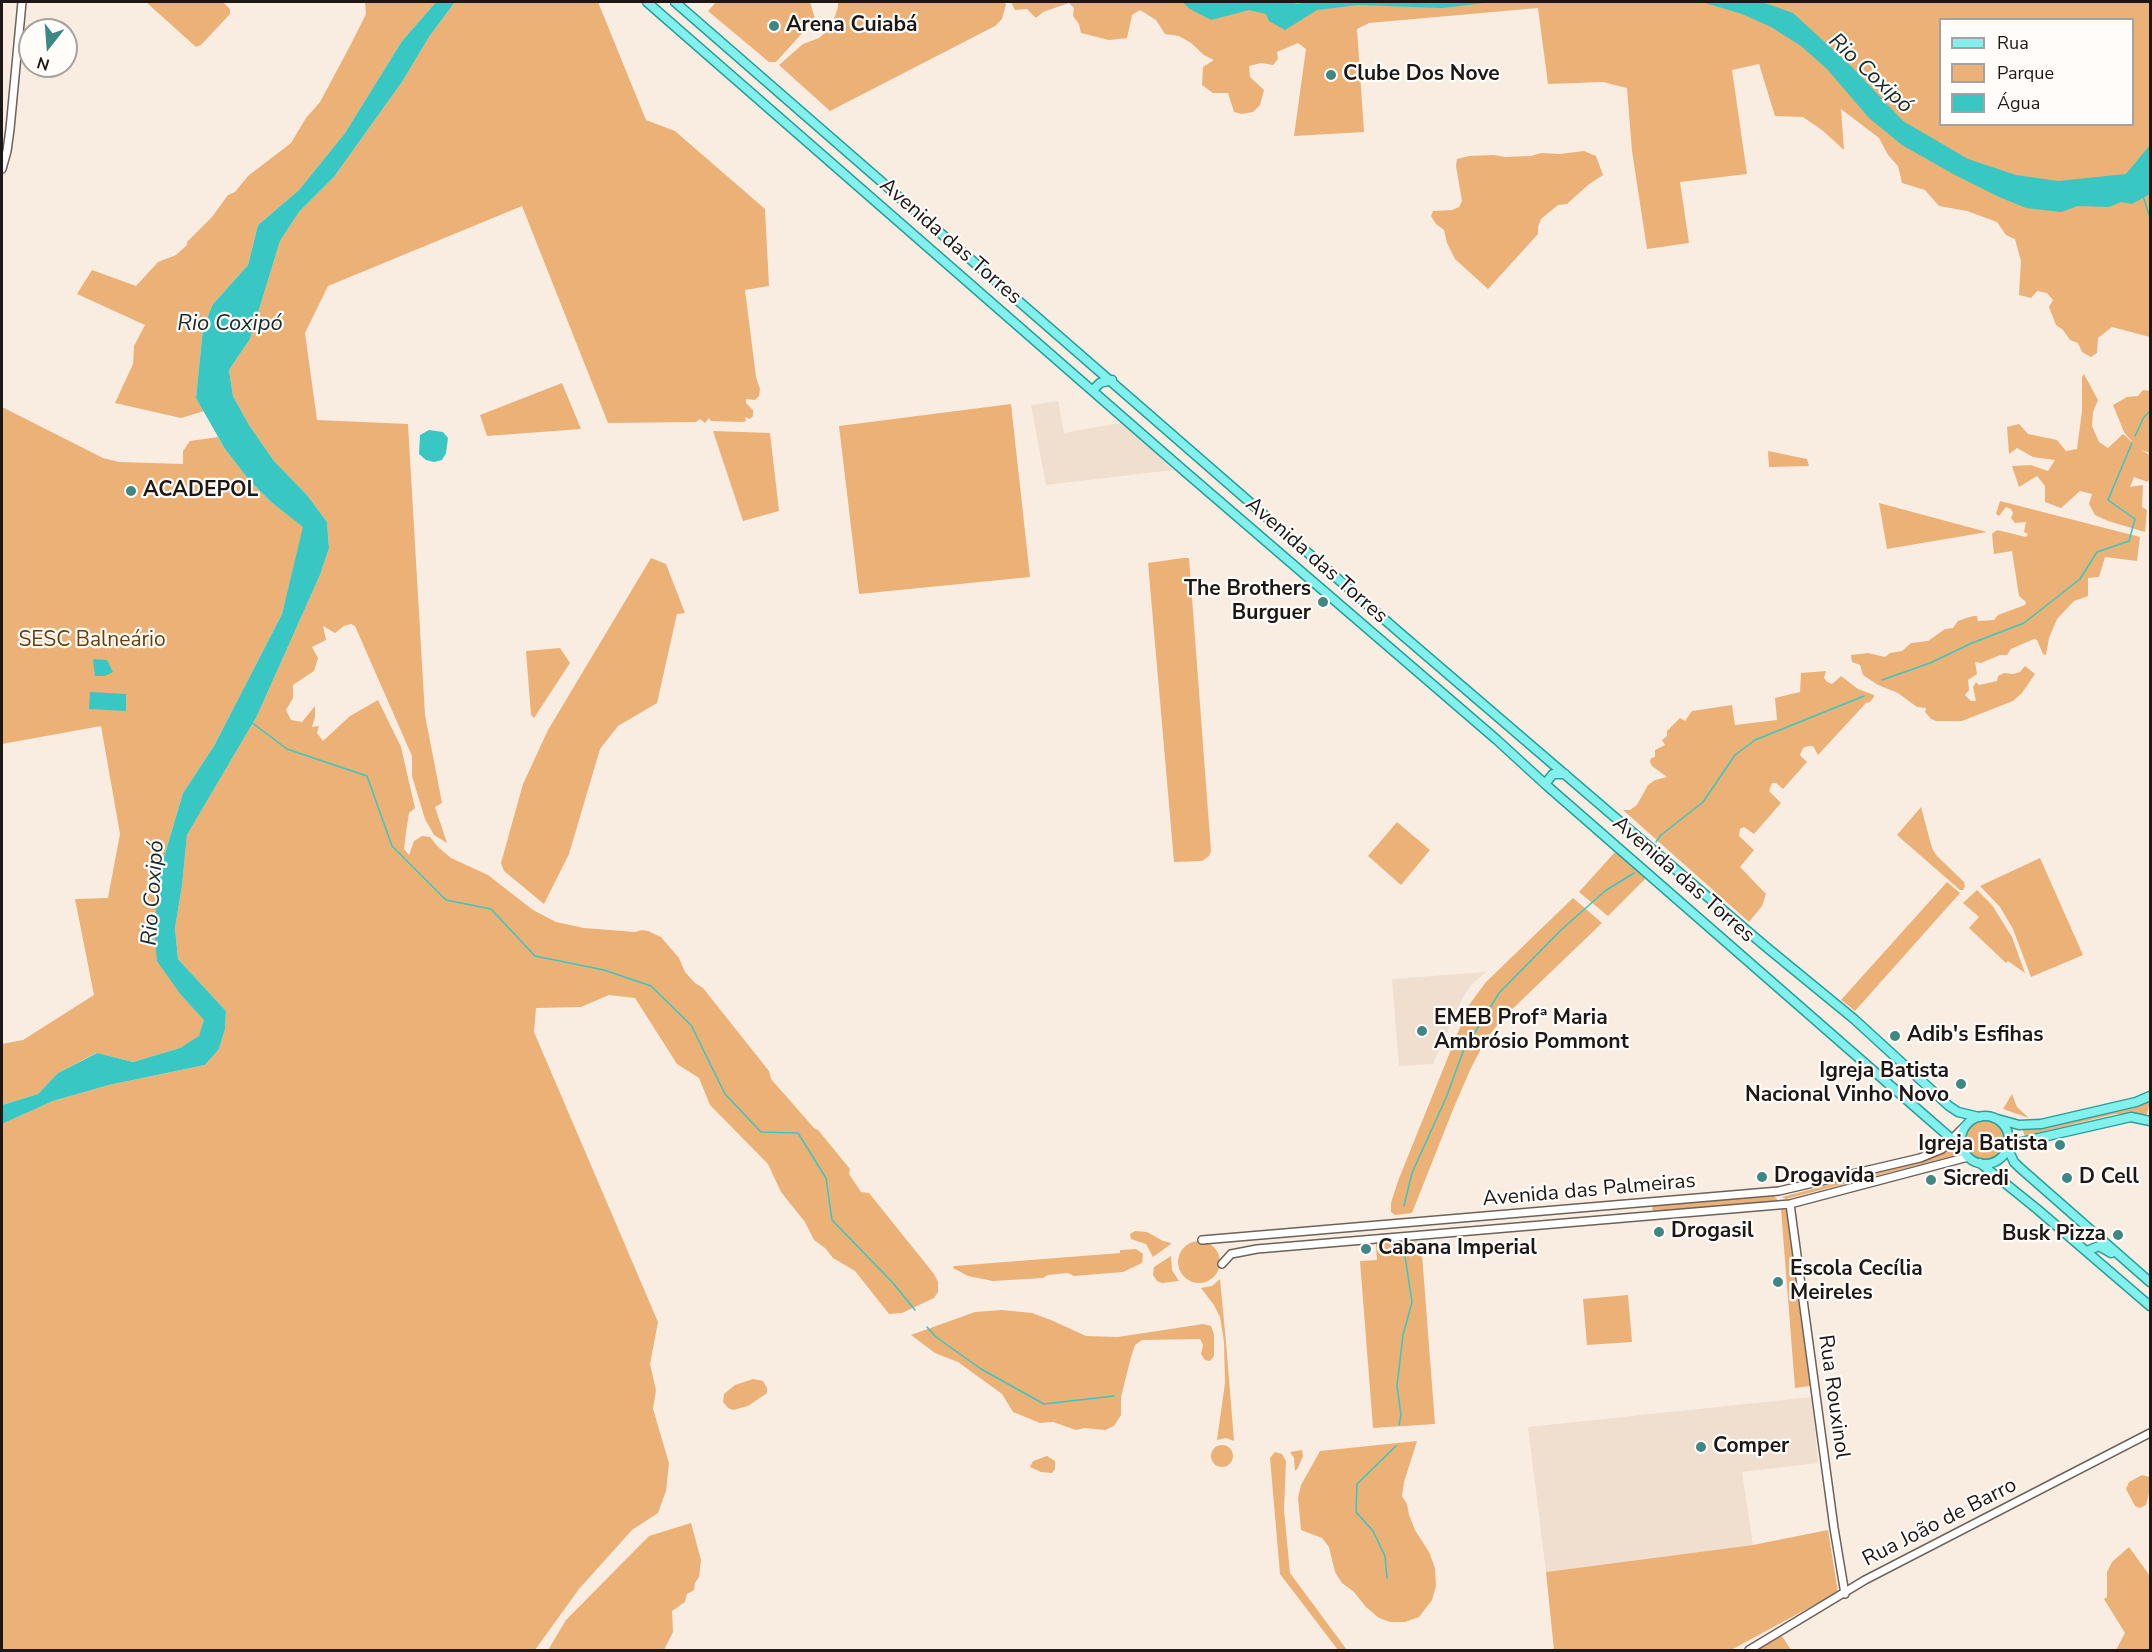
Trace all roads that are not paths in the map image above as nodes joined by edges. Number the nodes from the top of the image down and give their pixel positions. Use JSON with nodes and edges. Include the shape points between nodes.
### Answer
{"nodes":[{"id":1,"x":22,"y":2,"type":"edge"},
{"id":2,"x":647,"y":2,"type":"edge"},
{"id":3,"x":675,"y":2,"type":"edge"},
{"id":4,"x":787,"y":98,"type":"junction"},
{"id":5,"x":772,"y":110,"type":"junction"},
{"id":6,"x":811,"y":120,"type":"junction"},
{"id":7,"x":794,"y":130,"type":"junction"},
{"id":8,"x":2,"y":169,"type":"edge"},
{"id":9,"x":1095,"y":366,"type":"junction"},
{"id":10,"x":1080,"y":378,"type":"junction"},
{"id":11,"x":1112,"y":380,"type":"junction"},
{"id":12,"x":1093,"y":390,"type":"junction"},
{"id":13,"x":1535,"y":748,"type":"junction"},
{"id":14,"x":1522,"y":762,"type":"junction"},
{"id":15,"x":1565,"y":774,"type":"junction"},
{"id":16,"x":1545,"y":784,"type":"junction"},
{"id":17,"x":2151,"y":1096,"type":"edge"},
{"id":18,"x":1979,"y":1117,"type":"junction"},
{"id":19,"x":1994,"y":1118,"type":"junction"},
{"id":20,"x":2151,"y":1121,"type":"edge"},
{"id":21,"x":1964,"y":1128,"type":"junction"},
{"id":22,"x":1952,"y":1140,"type":"junction"},
{"id":23,"x":2008,"y":1146,"type":"junction"},
{"id":24,"x":1962,"y":1148,"type":"junction"},
{"id":25,"x":1968,"y":1157,"type":"junction"},
{"id":26,"x":1980,"y":1163,"type":"junction"},
{"id":27,"x":1790,"y":1204,"type":"junction"},
{"id":28,"x":1288,"y":1233,"type":"junction"},
{"id":29,"x":1202,"y":1240,"type":"dead end"},
{"id":30,"x":1288,"y":1245,"type":"junction"},
{"id":31,"x":2087,"y":1251,"type":"junction"},
{"id":32,"x":1222,"y":1264,"type":"dead end"},
{"id":33,"x":2150,"y":1282,"type":"edge"},
{"id":34,"x":2151,"y":1306,"type":"edge"},
{"id":35,"x":2151,"y":1433,"type":"edge"},
{"id":36,"x":1845,"y":1594,"type":"junction"},
{"id":37,"x":1749,"y":1650,"type":"edge"}],
"edges":[{"from":1,"to":8,"type":"street","via":[[10,129]]},
{"from":2,"to":5,"type":"main road","name":"Avenida das Torres"},
{"from":3,"to":4,"type":"main road","name":"Avenida das Torres"},
{"from":4,"to":5,"type":"main road"},
{"from":4,"to":6,"type":"main road","name":"Avenida das Torres"},
{"from":5,"to":7,"type":"main road","name":"Avenida das Torres"},
{"from":6,"to":7,"type":"main road","via":[[801,120]]},
{"from":6,"to":9,"type":"main road","name":"Avenida das Torres"},
{"from":7,"to":10,"type":"main road","name":"Avenida das Torres"},
{"from":9,"to":10,"type":"main road"},
{"from":9,"to":11,"type":"main road","name":"Avenida das Torres"},
{"from":10,"to":12,"type":"main road","name":"Avenida das Torres"},
{"from":11,"to":12,"type":"main road"},
{"from":11,"to":13,"type":"main road","name":"Avenida das Torres"},
{"from":12,"to":14,"type":"main road","name":"Avenida das Torres"},
{"from":13,"to":14,"type":"main road","via":[[1533,758]]},
{"from":13,"to":15,"type":"main road","name":"Avenida das Torres"},
{"from":14,"to":16,"type":"main road","name":"Avenida das Torres"},
{"from":15,"to":16,"type":"main road","via":[[1552,774]]},
{"from":15,"to":18,"type":"main road","name":"Avenida das Torres","via":[[1854,1019],[1949,1106]]},
{"from":16,"to":22,"type":"main road","name":"Avenida das Torres"},
{"from":17,"to":19,"type":"main road","via":[[2041,1124],[2019,1125]]},
{"from":18,"to":19,"type":"main road"},
{"from":18,"to":21,"type":"main road"},
{"from":19,"to":23,"type":"main road","via":[[2006,1129]]},
{"from":20,"to":23,"type":"main road","via":[[2131,1117]]},
{"from":21,"to":22,"type":"street","name":"Avenida das Palmeiras"},
{"from":21,"to":24,"type":"main road"},
{"from":22,"to":24,"type":"main road","name":"Avenida das Torres"},
{"from":22,"to":28,"type":"street","name":"Avenida das Palmeiras","via":[[1920,1158],[1779,1191]]},
{"from":23,"to":26,"type":"main road","via":[[1996,1161]]},
{"from":23,"to":33,"type":"main road","via":[[2019,1167]]},
{"from":24,"to":25,"type":"main road"},
{"from":25,"to":26,"type":"main road"},
{"from":25,"to":27,"type":"street","name":"Avenida das Palmeiras"},
{"from":26,"to":31,"type":"main road"},
{"from":27,"to":30,"type":"street","name":"Avenida das Palmeiras"},
{"from":27,"to":36,"type":"street","name":"Rua Rouxinol"},
{"from":28,"to":29,"type":"street","name":"Avenida das Palmeiras"},
{"from":28,"to":30,"type":"street"},
{"from":30,"to":32,"type":"street","name":"Avenida das Palmeiras","via":[[1239,1252],[1228,1256]]},
{"from":31,"to":33,"type":"main road","via":[[2104,1248],[2139,1278]]},
{"from":31,"to":34,"type":"main road"},
{"from":35,"to":36,"type":"street","name":"Rua João de Barro","via":[[1865,1580]]},
{"from":36,"to":37,"type":"street","name":"Rua João de Barro"}]}
